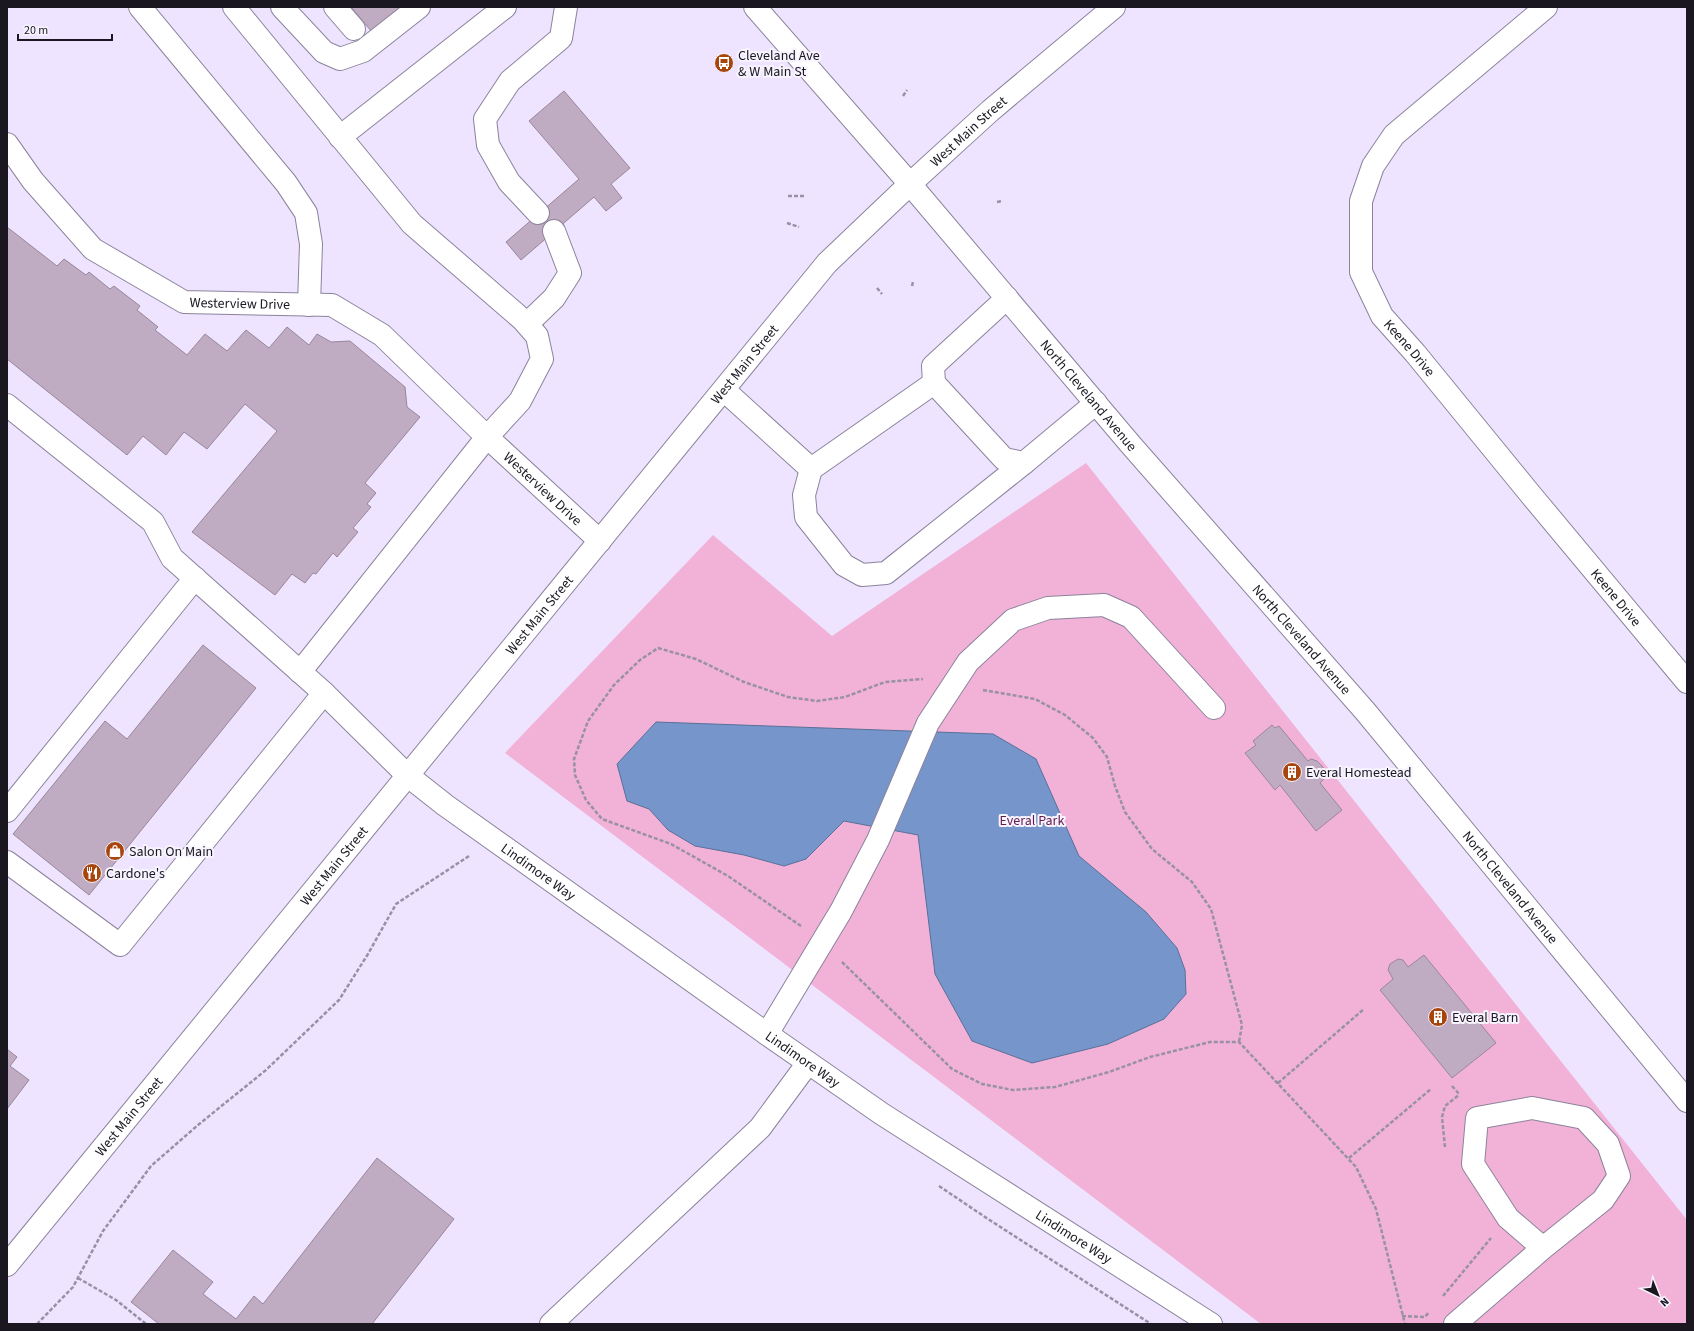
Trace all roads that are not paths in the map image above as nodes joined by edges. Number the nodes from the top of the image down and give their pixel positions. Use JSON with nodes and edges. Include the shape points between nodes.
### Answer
{"nodes":[{"id":1,"x":140,"y":7,"type":"edge"},
{"id":2,"x":234,"y":7,"type":"edge"},
{"id":3,"x":282,"y":7,"type":"edge"},
{"id":4,"x":335,"y":7,"type":"edge"},
{"id":5,"x":419,"y":7,"type":"edge"},
{"id":6,"x":505,"y":7,"type":"edge"},
{"id":7,"x":566,"y":7,"type":"edge"},
{"id":8,"x":755,"y":7,"type":"edge"},
{"id":9,"x":1114,"y":7,"type":"edge"},
{"id":10,"x":1546,"y":7,"type":"edge"},
{"id":11,"x":354,"y":29,"type":"dead end"},
{"id":12,"x":340,"y":137,"type":"junction"},
{"id":13,"x":7,"y":144,"type":"edge"},
{"id":14,"x":910,"y":184,"type":"junction"},
{"id":15,"x":538,"y":213,"type":"dead end"},
{"id":16,"x":554,"y":232,"type":"dead end"},
{"id":17,"x":1007,"y":298,"type":"junction"},
{"id":18,"x":310,"y":305,"type":"junction"},
{"id":19,"x":527,"y":324,"type":"junction"},
{"id":20,"x":934,"y":383,"type":"junction"},
{"id":21,"x":724,"y":390,"type":"junction"},
{"id":22,"x":1096,"y":403,"type":"junction"},
{"id":23,"x":7,"y":405,"type":"edge"},
{"id":24,"x":486,"y":437,"type":"junction"},
{"id":25,"x":1024,"y":463,"type":"junction"},
{"id":26,"x":811,"y":469,"type":"junction"},
{"id":27,"x":600,"y":541,"type":"junction"},
{"id":28,"x":194,"y":578,"type":"junction"},
{"id":29,"x":300,"y":672,"type":"junction"},
{"id":30,"x":1687,"y":682,"type":"edge"},
{"id":31,"x":324,"y":693,"type":"junction"},
{"id":32,"x":1214,"y":708,"type":"dead end"},
{"id":33,"x":407,"y":776,"type":"junction"},
{"id":34,"x":7,"y":811,"type":"edge"},
{"id":35,"x":7,"y":862,"type":"edge"},
{"id":36,"x":767,"y":1034,"type":"junction"},
{"id":37,"x":808,"y":1063,"type":"junction"},
{"id":38,"x":1687,"y":1101,"type":"edge"},
{"id":39,"x":1543,"y":1248,"type":"junction"},
{"id":40,"x":7,"y":1265,"type":"edge"},
{"id":41,"x":551,"y":1324,"type":"edge"},
{"id":42,"x":1211,"y":1324,"type":"edge"},
{"id":43,"x":1455,"y":1324,"type":"edge"}],
"edges":[{"from":1,"to":18,"type":"street","via":[[286,183],[306,213],[311,244]]},
{"from":2,"to":12,"type":"street"},
{"from":3,"to":5,"type":"street","via":[[324,52],[340,59],[363,51]]},
{"from":4,"to":11,"type":"street"},
{"from":6,"to":12,"type":"street"},
{"from":7,"to":15,"type":"street","via":[[561,38],[510,81],[485,119],[488,145],[509,182]]},
{"from":8,"to":14,"type":"street","name":"North Cleveland Avenue"},
{"from":9,"to":14,"type":"street","name":"West Main Street","via":[[990,111]]},
{"from":10,"to":30,"type":"street","name":"Keene Drive","via":[[1394,135],[1373,166],[1361,201],[1361,272],[1382,316]]},
{"from":12,"to":19,"type":"street","via":[[412,224]]},
{"from":13,"to":18,"type":"street","name":"Westerview Drive","via":[[33,182],[93,249],[184,302]]},
{"from":14,"to":17,"type":"street","name":"North Cleveland Avenue"},
{"from":14,"to":21,"type":"street","name":"West Main Street","via":[[827,263]]},
{"from":16,"to":19,"type":"street","via":[[570,273],[554,298]]},
{"from":17,"to":20,"type":"street","via":[[933,366]]},
{"from":17,"to":22,"type":"street","name":"North Cleveland Avenue"},
{"from":18,"to":24,"type":"street","name":"Westerview Drive","via":[[332,305],[382,335]]},
{"from":19,"to":24,"type":"street","via":[[537,336],[542,359],[520,401]]},
{"from":20,"to":25,"type":"street","via":[[1004,459]]},
{"from":20,"to":26,"type":"street"},
{"from":21,"to":26,"type":"street"},
{"from":21,"to":27,"type":"street","name":"West Main Street"},
{"from":22,"to":25,"type":"street"},
{"from":22,"to":38,"type":"street","name":"North Cleveland Avenue","via":[[1365,711]]},
{"from":23,"to":28,"type":"street","name":"Lindimore Way","via":[[152,522],[172,558]]},
{"from":24,"to":27,"type":"street","name":"Westerview Drive"},
{"from":24,"to":29,"type":"street"},
{"from":25,"to":26,"type":"street","via":[[886,573],[862,575],[844,565],[806,517],[804,495]]},
{"from":27,"to":33,"type":"street","name":"West Main Street"},
{"from":28,"to":29,"type":"street","name":"Lindimore Way"},
{"from":28,"to":34,"type":"street"},
{"from":29,"to":31,"type":"street","name":"Lindimore Way"},
{"from":31,"to":33,"type":"street","name":"Lindimore Way"},
{"from":31,"to":35,"type":"street","via":[[120,945]]},
{"from":32,"to":36,"type":"street","via":[[1131,617],[1104,605],[1048,608],[1013,620],[968,662],[928,723],[878,840],[841,911]]},
{"from":33,"to":36,"type":"street","name":"Lindimore Way"},
{"from":33,"to":40,"type":"street","name":"West Main Street"},
{"from":36,"to":37,"type":"street","name":"Lindimore Way"},
{"from":37,"to":41,"type":"street","via":[[760,1128]]},
{"from":37,"to":42,"type":"street","name":"Lindimore Way","via":[[882,1114]]},
{"from":39,"to":39,"type":"street","via":[[1603,1200],[1619,1176],[1608,1144],[1584,1118],[1532,1108],[1477,1118],[1473,1164],[1508,1218]]},
{"from":39,"to":43,"type":"street"}]}
